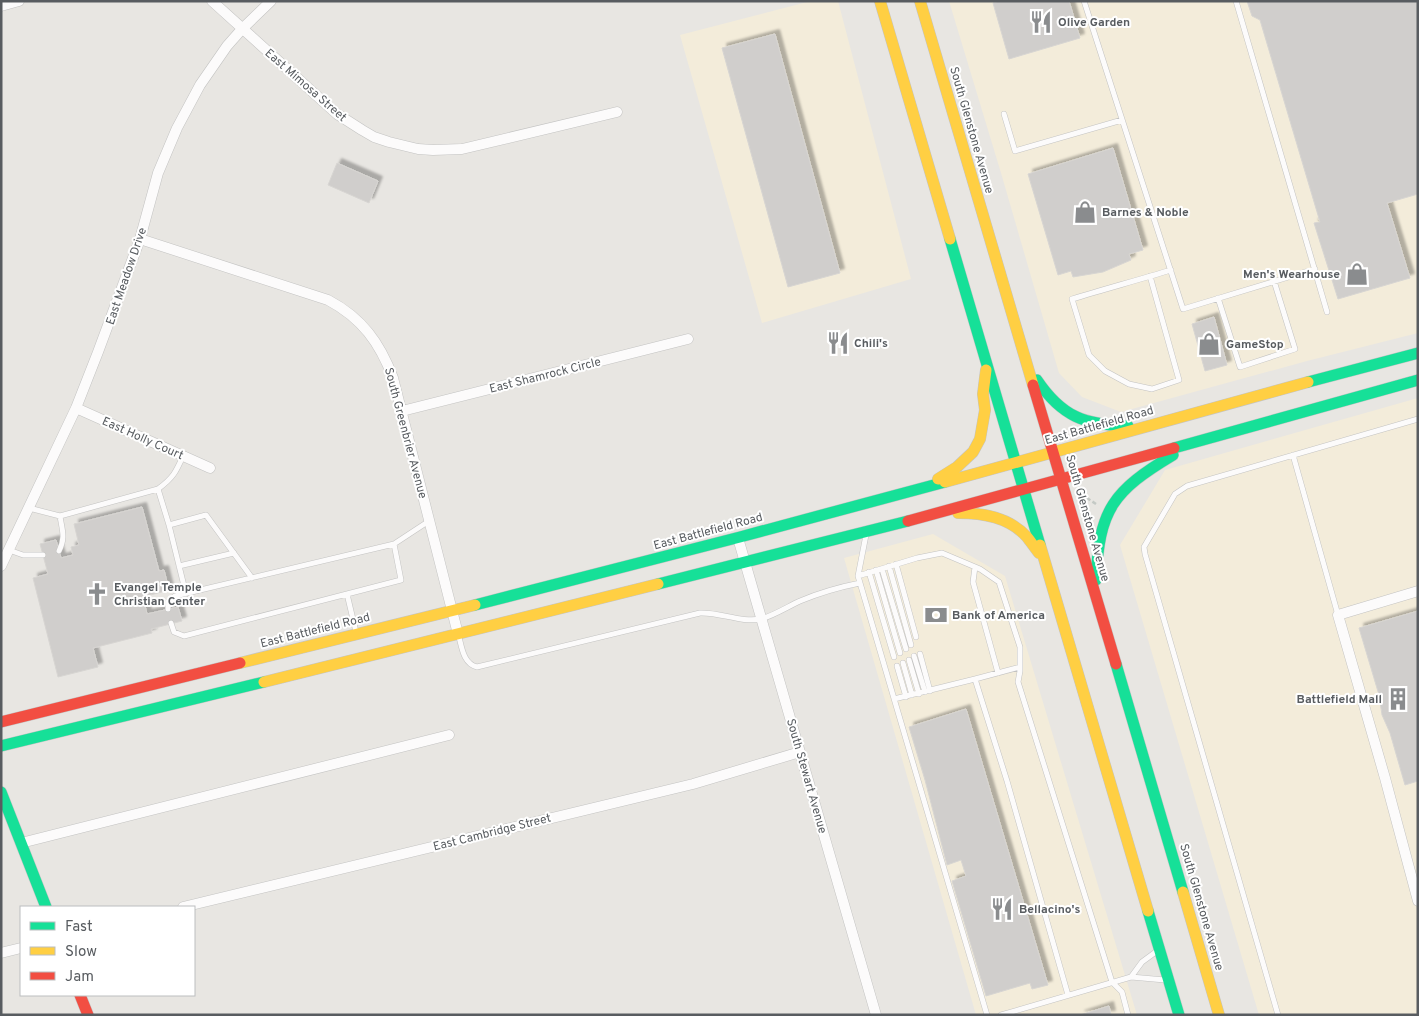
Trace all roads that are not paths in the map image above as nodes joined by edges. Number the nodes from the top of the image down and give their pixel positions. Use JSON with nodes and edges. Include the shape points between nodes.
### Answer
{"nodes":[{"id":1,"x":19,"y":1,"type":"edge"},
{"id":2,"x":212,"y":1,"type":"edge"},
{"id":3,"x":271,"y":1,"type":"edge"},
{"id":4,"x":880,"y":1,"type":"edge"},
{"id":5,"x":920,"y":1,"type":"edge"},
{"id":6,"x":1084,"y":1,"type":"edge"},
{"id":7,"x":1236,"y":1,"type":"edge"},
{"id":8,"x":1,"y":6,"type":"edge"},
{"id":9,"x":242,"y":29,"type":"junction"},
{"id":10,"x":617,"y":112,"type":"dead end"},
{"id":11,"x":1004,"y":114,"type":"dead end"},
{"id":12,"x":1122,"y":120,"type":"junction"},
{"id":13,"x":140,"y":239,"type":"junction"},
{"id":14,"x":1315,"y":269,"type":"junction"},
{"id":15,"x":1171,"y":270,"type":"junction"},
{"id":16,"x":1150,"y":276,"type":"junction"},
{"id":17,"x":1274,"y":281,"type":"junction"},
{"id":18,"x":1218,"y":298,"type":"junction"},
{"id":19,"x":1327,"y":312,"type":"dead end"},
{"id":20,"x":688,"y":339,"type":"dead end"},
{"id":21,"x":1418,"y":353,"type":"edge"},
{"id":22,"x":1026,"y":361,"type":"junction"},
{"id":23,"x":987,"y":363,"type":"junction"},
{"id":24,"x":1418,"y":380,"type":"edge"},
{"id":25,"x":76,"y":408,"type":"junction"},
{"id":26,"x":402,"y":411,"type":"junction"},
{"id":27,"x":1418,"y":420,"type":"edge"},
{"id":28,"x":1146,"y":426,"type":"junction"},
{"id":29,"x":1191,"y":444,"type":"junction"},
{"id":30,"x":1054,"y":452,"type":"junction"},
{"id":31,"x":1293,"y":455,"type":"junction"},
{"id":32,"x":183,"y":456,"type":"junction"},
{"id":33,"x":1016,"y":463,"type":"junction"},
{"id":34,"x":210,"y":468,"type":"dead end"},
{"id":35,"x":1062,"y":480,"type":"junction"},
{"id":36,"x":925,"y":487,"type":"junction"},
{"id":37,"x":158,"y":489,"type":"junction"},
{"id":38,"x":1024,"y":491,"type":"junction"},
{"id":39,"x":29,"y":508,"type":"junction"},
{"id":40,"x":941,"y":513,"type":"junction"},
{"id":41,"x":60,"y":516,"type":"junction"},
{"id":42,"x":430,"y":521,"type":"junction"},
{"id":43,"x":169,"y":525,"type":"junction"},
{"id":44,"x":867,"y":532,"type":"junction"},
{"id":45,"x":738,"y":538,"type":"junction"},
{"id":46,"x":394,"y":544,"type":"junction"},
{"id":47,"x":9,"y":550,"type":"junction"},
{"id":48,"x":59,"y":550,"type":"dead end"},
{"id":49,"x":234,"y":553,"type":"junction"},
{"id":50,"x":43,"y":555,"type":"dead end"},
{"id":51,"x":1045,"y":561,"type":"junction"},
{"id":52,"x":746,"y":562,"type":"junction"},
{"id":53,"x":896,"y":564,"type":"junction"},
{"id":54,"x":1,"y":566,"type":"edge"},
{"id":55,"x":179,"y":566,"type":"junction"},
{"id":56,"x":888,"y":566,"type":"junction"},
{"id":57,"x":975,"y":567,"type":"junction"},
{"id":58,"x":882,"y":568,"type":"junction"},
{"id":59,"x":876,"y":570,"type":"junction"},
{"id":60,"x":869,"y":572,"type":"junction"},
{"id":61,"x":858,"y":576,"type":"junction"},
{"id":62,"x":252,"y":578,"type":"junction"},
{"id":63,"x":860,"y":583,"type":"junction"},
{"id":64,"x":1418,"y":591,"type":"edge"},
{"id":65,"x":186,"y":594,"type":"junction"},
{"id":66,"x":348,"y":594,"type":"junction"},
{"id":67,"x":1096,"y":598,"type":"junction"},
{"id":68,"x":168,"y":609,"type":"dead end"},
{"id":69,"x":452,"y":611,"type":"junction"},
{"id":70,"x":1338,"y":615,"type":"junction"},
{"id":71,"x":762,"y":619,"type":"junction"},
{"id":72,"x":172,"y":624,"type":"dead end"},
{"id":73,"x":357,"y":634,"type":"junction"},
{"id":74,"x":458,"y":634,"type":"junction"},
{"id":75,"x":916,"y":637,"type":"dead end"},
{"id":76,"x":911,"y":645,"type":"dead end"},
{"id":77,"x":906,"y":649,"type":"dead end"},
{"id":78,"x":900,"y":654,"type":"dead end"},
{"id":79,"x":917,"y":655,"type":"dead end"},
{"id":80,"x":894,"y":657,"type":"dead end"},
{"id":81,"x":909,"y":660,"type":"dead end"},
{"id":82,"x":903,"y":663,"type":"dead end"},
{"id":83,"x":897,"y":666,"type":"dead end"},
{"id":84,"x":1020,"y":667,"type":"junction"},
{"id":85,"x":998,"y":673,"type":"junction"},
{"id":86,"x":975,"y":679,"type":"junction"},
{"id":87,"x":925,"y":692,"type":"junction"},
{"id":88,"x":909,"y":696,"type":"junction"},
{"id":89,"x":894,"y":699,"type":"junction"},
{"id":90,"x":1,"y":722,"type":"edge"},
{"id":91,"x":449,"y":735,"type":"dead end"},
{"id":92,"x":1,"y":746,"type":"edge"},
{"id":93,"x":800,"y":752,"type":"junction"},
{"id":94,"x":1,"y":792,"type":"edge"},
{"id":95,"x":21,"y":843,"type":"junction"},
{"id":96,"x":1418,"y":902,"type":"edge"},
{"id":97,"x":46,"y":906,"type":"edge"},
{"id":98,"x":187,"y":906,"type":"edge"},
{"id":99,"x":20,"y":948,"type":"edge"},
{"id":100,"x":1159,"y":949,"type":"junction"},
{"id":101,"x":1,"y":954,"type":"edge"},
{"id":102,"x":1131,"y":977,"type":"junction"},
{"id":103,"x":1168,"y":980,"type":"junction"},
{"id":104,"x":1112,"y":982,"type":"junction"},
{"id":105,"x":1068,"y":995,"type":"junction"},
{"id":106,"x":80,"y":996,"type":"edge"},
{"id":107,"x":88,"y":1015,"type":"edge"},
{"id":108,"x":876,"y":1015,"type":"edge"},
{"id":109,"x":987,"y":1015,"type":"edge"},
{"id":110,"x":1001,"y":1015,"type":"edge"},
{"id":111,"x":1128,"y":1015,"type":"edge"},
{"id":112,"x":1179,"y":1015,"type":"edge"},
{"id":113,"x":1219,"y":1015,"type":"edge"},
{"id":114,"x":1278,"y":1015,"type":"edge"}],
"edges":[{"from":1,"to":8,"type":"street"},
{"from":2,"to":9,"type":"street","name":"East Mimosa Street"},
{"from":3,"to":9,"type":"street","name":"East Meadow Drive"},
{"from":4,"to":23,"type":"main road"},
{"from":5,"to":22,"type":"main road","name":"South Glenstone Avenue"},
{"from":6,"to":12,"type":"lane"},
{"from":7,"to":14,"type":"lane"},
{"from":9,"to":10,"type":"street","name":"East Mimosa Street","via":[[350,123],[374,137],[404,146],[462,149]]},
{"from":9,"to":13,"type":"street","name":"East Meadow Drive","via":[[204,79],[177,128],[158,173]]},
{"from":11,"to":12,"type":"lane","via":[[1016,151]]},
{"from":12,"to":15,"type":"lane"},
{"from":13,"to":25,"type":"street","name":"East Meadow Drive"},
{"from":13,"to":26,"type":"street","name":"South Greenbrier Avenue","via":[[318,296],[348,312],[373,337],[386,358]]},
{"from":14,"to":17,"type":"lane"},
{"from":14,"to":19,"type":"lane"},
{"from":15,"to":16,"type":"lane"},
{"from":15,"to":18,"type":"lane","via":[[1183,309]]},
{"from":16,"to":16,"type":"lane","via":[[1072,299],[1089,356],[1105,371],[1130,384],[1152,389],[1179,380]]},
{"from":17,"to":18,"type":"lane"},
{"from":17,"to":18,"type":"lane","via":[[1295,349],[1240,366]]},
{"from":20,"to":26,"type":"street","name":"East Shamrock Circle"},
{"from":21,"to":28,"type":"main road","name":"East Battlefield Road"},
{"from":22,"to":28,"type":"main road","via":[[1045,393],[1073,416],[1087,423]]},
{"from":22,"to":30,"type":"main road","name":"South Glenstone Avenue"},
{"from":23,"to":33,"type":"main road"},
{"from":23,"to":36,"type":"main road","via":[[983,394],[986,410],[980,439],[973,452],[957,467]]},
{"from":24,"to":29,"type":"main road"},
{"from":25,"to":32,"type":"street","name":"East Holly Court"},
{"from":25,"to":39,"type":"street","name":"East Meadow Drive"},
{"from":26,"to":42,"type":"street","name":"South Greenbrier Avenue"},
{"from":27,"to":31,"type":"lane"},
{"from":28,"to":30,"type":"main road","name":"East Battlefield Road"},
{"from":29,"to":35,"type":"main road"},
{"from":29,"to":67,"type":"main road","via":[[1137,477],[1108,510],[1099,541]]},
{"from":30,"to":33,"type":"main road","name":"East Battlefield Road"},
{"from":30,"to":35,"type":"main road","name":"South Glenstone Avenue"},
{"from":31,"to":70,"type":"lane"},
{"from":31,"to":114,"type":"lane","via":[[1180,490],[1144,547]]},
{"from":32,"to":34,"type":"street","name":"East Holly Court"},
{"from":32,"to":37,"type":"lane","via":[[176,473]]},
{"from":33,"to":36,"type":"main road","name":"East Battlefield Road"},
{"from":33,"to":38,"type":"main road"},
{"from":35,"to":38,"type":"main road"},
{"from":35,"to":67,"type":"main road","name":"South Glenstone Avenue"},
{"from":36,"to":45,"type":"main road","name":"East Battlefield Road"},
{"from":37,"to":41,"type":"lane"},
{"from":37,"to":43,"type":"lane"},
{"from":38,"to":40,"type":"main road"},
{"from":38,"to":51,"type":"main road"},
{"from":39,"to":41,"type":"lane"},
{"from":39,"to":47,"type":"street","name":"East Meadow Drive"},
{"from":40,"to":44,"type":"main road"},
{"from":40,"to":51,"type":"main road","via":[[978,514],[1004,520],[1027,537]]},
{"from":41,"to":48,"type":"lane","via":[[64,537]]},
{"from":42,"to":46,"type":"lane"},
{"from":42,"to":69,"type":"street","name":"South Greenbrier Avenue"},
{"from":43,"to":49,"type":"lane","via":[[206,515]]},
{"from":43,"to":55,"type":"lane"},
{"from":44,"to":52,"type":"main road"},
{"from":44,"to":61,"type":"lane"},
{"from":45,"to":52,"type":"street","name":"South Stewart Avenue"},
{"from":45,"to":69,"type":"main road","name":"East Battlefield Road"},
{"from":46,"to":62,"type":"lane"},
{"from":46,"to":66,"type":"lane","via":[[401,580]]},
{"from":47,"to":50,"type":"lane","via":[[23,555]]},
{"from":47,"to":54,"type":"street","name":"East Meadow Drive"},
{"from":49,"to":55,"type":"lane"},
{"from":49,"to":62,"type":"lane"},
{"from":51,"to":100,"type":"main road"},
{"from":52,"to":71,"type":"street","name":"South Stewart Avenue"},
{"from":52,"to":74,"type":"main road"},
{"from":53,"to":56,"type":"lane"},
{"from":53,"to":57,"type":"lane","via":[[942,553]]},
{"from":53,"to":75,"type":"lane"},
{"from":55,"to":65,"type":"lane"},
{"from":56,"to":58,"type":"lane"},
{"from":56,"to":76,"type":"lane"},
{"from":57,"to":84,"type":"lane","via":[[999,582],[1020,647]]},
{"from":57,"to":85,"type":"lane","via":[[973,582]]},
{"from":58,"to":59,"type":"lane"},
{"from":58,"to":77,"type":"lane"},
{"from":59,"to":60,"type":"lane"},
{"from":59,"to":78,"type":"lane"},
{"from":60,"to":61,"type":"lane"},
{"from":60,"to":80,"type":"lane"},
{"from":61,"to":63,"type":"lane"},
{"from":62,"to":65,"type":"lane"},
{"from":63,"to":71,"type":"lane","via":[[802,601]]},
{"from":63,"to":89,"type":"lane"},
{"from":64,"to":70,"type":"street"},
{"from":65,"to":68,"type":"lane","via":[[175,596],[168,602]]},
{"from":66,"to":72,"type":"lane","via":[[184,636],[174,632]]},
{"from":66,"to":73,"type":"lane"},
{"from":67,"to":113,"type":"main road","name":"South Glenstone Avenue"},
{"from":69,"to":73,"type":"main road","name":"East Battlefield Road"},
{"from":69,"to":74,"type":"street","name":"South Greenbrier Avenue"},
{"from":70,"to":96,"type":"street"},
{"from":71,"to":74,"type":"lane","via":[[744,620],[700,613],[477,668],[464,656]]},
{"from":71,"to":93,"type":"street","name":"South Stewart Avenue"},
{"from":73,"to":90,"type":"main road","name":"East Battlefield Road"},
{"from":74,"to":92,"type":"main road"},
{"from":79,"to":87,"type":"lane"},
{"from":81,"to":87,"type":"lane"},
{"from":82,"to":88,"type":"lane"},
{"from":83,"to":88,"type":"lane"},
{"from":84,"to":85,"type":"lane"},
{"from":84,"to":104,"type":"lane","via":[[1018,682]]},
{"from":85,"to":86,"type":"lane"},
{"from":86,"to":87,"type":"lane"},
{"from":86,"to":105,"type":"lane"},
{"from":87,"to":88,"type":"lane"},
{"from":88,"to":89,"type":"lane"},
{"from":89,"to":109,"type":"lane"},
{"from":91,"to":95,"type":"street"},
{"from":93,"to":98,"type":"street","name":"East Cambridge Street","via":[[693,784]]},
{"from":93,"to":108,"type":"street","name":"South Stewart Avenue"},
{"from":94,"to":95,"type":"main road"},
{"from":95,"to":97,"type":"main road"},
{"from":99,"to":101,"type":"street"},
{"from":100,"to":102,"type":"lane","via":[[1142,962]]},
{"from":100,"to":103,"type":"main road"},
{"from":102,"to":103,"type":"lane"},
{"from":102,"to":104,"type":"lane"},
{"from":103,"to":112,"type":"main road"},
{"from":104,"to":105,"type":"lane"},
{"from":104,"to":111,"type":"lane","via":[[1122,992]]},
{"from":105,"to":110,"type":"lane"},
{"from":106,"to":107,"type":"main road"}]}
